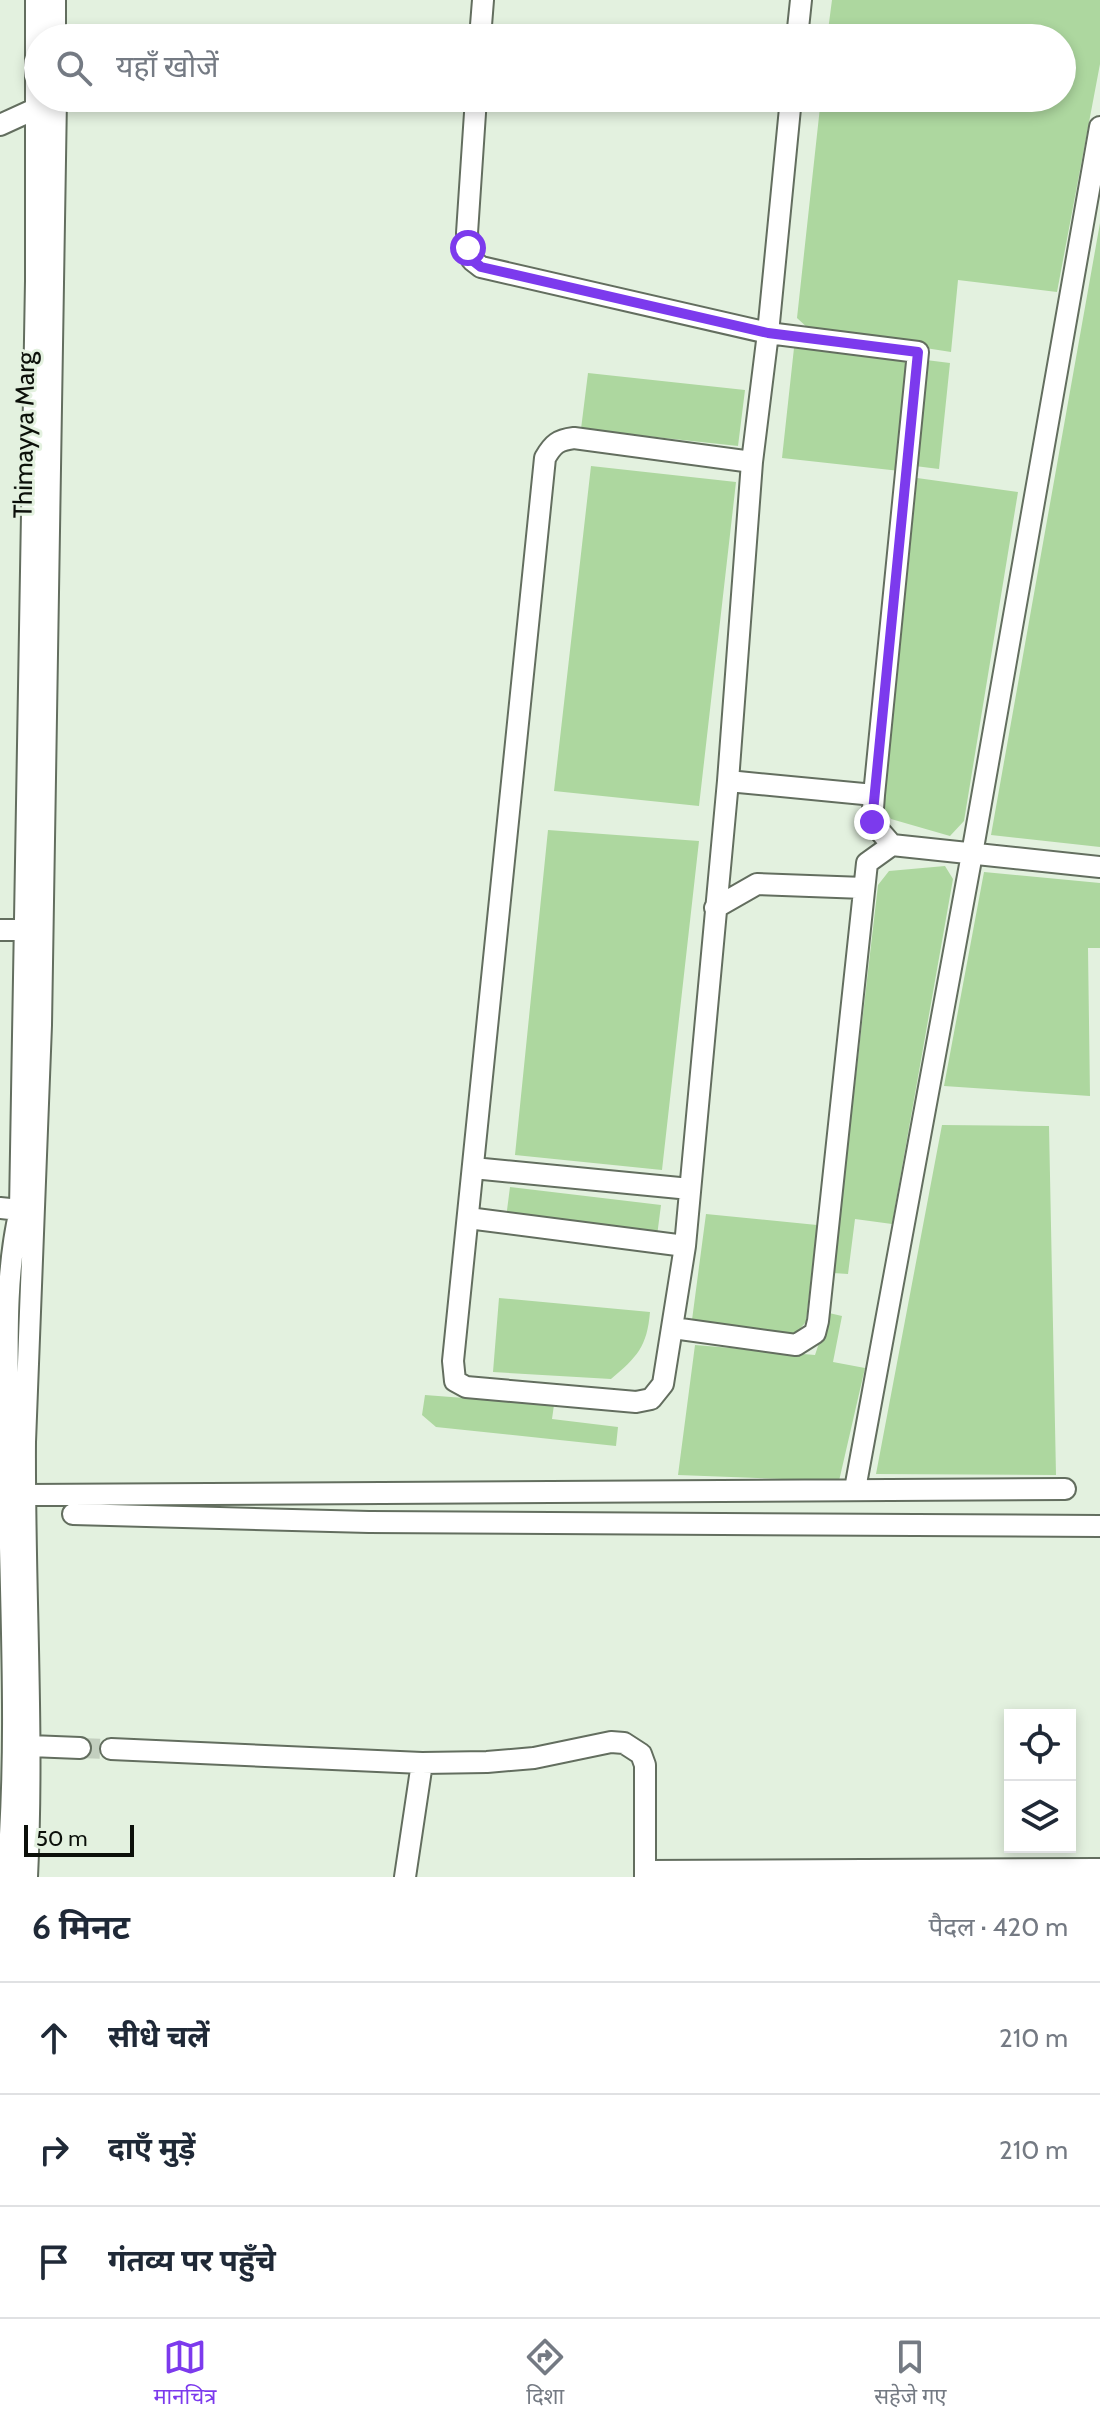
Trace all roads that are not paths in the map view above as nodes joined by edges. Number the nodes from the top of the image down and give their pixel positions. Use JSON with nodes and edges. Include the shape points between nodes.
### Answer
{"nodes":[{"id":1,"x":36,"y":0,"type":"edge"},
{"id":2,"x":55,"y":0,"type":"edge"},
{"id":3,"x":483,"y":0,"type":"edge"},
{"id":4,"x":801,"y":0,"type":"edge"},
{"id":5,"x":36,"y":24,"type":"edge"},
{"id":6,"x":55,"y":24,"type":"edge"},
{"id":7,"x":481,"y":24,"type":"edge"},
{"id":8,"x":798,"y":24,"type":"edge"},
{"id":9,"x":28,"y":112,"type":"edge"},
{"id":10,"x":35,"y":112,"type":"edge"},
{"id":11,"x":56,"y":112,"type":"edge"},
{"id":12,"x":475,"y":112,"type":"edge"},
{"id":13,"x":790,"y":112,"type":"edge"},
{"id":14,"x":0,"y":125,"type":"edge"},
{"id":15,"x":1100,"y":127,"type":"edge"},
{"id":16,"x":768,"y":333,"type":"junction"},
{"id":17,"x":752,"y":462,"type":"junction"},
{"id":18,"x":728,"y":781,"type":"junction"},
{"id":19,"x":874,"y":795,"type":"junction"},
{"id":20,"x":892,"y":845,"type":"junction"},
{"id":21,"x":972,"y":854,"type":"junction"},
{"id":22,"x":1100,"y":867,"type":"edge"},
{"id":23,"x":864,"y":888,"type":"junction"},
{"id":24,"x":715,"y":908,"type":"junction"},
{"id":25,"x":0,"y":930,"type":"edge"},
{"id":26,"x":34,"y":930,"type":"junction"},
{"id":27,"x":32,"y":1025,"type":"junction"},
{"id":28,"x":0,"y":1091,"type":"edge"},
{"id":29,"x":22,"y":1093,"type":"junction"},
{"id":30,"x":473,"y":1168,"type":"junction"},
{"id":31,"x":690,"y":1189,"type":"junction"},
{"id":32,"x":10,"y":1209,"type":"edge"},
{"id":33,"x":468,"y":1218,"type":"junction"},
{"id":34,"x":685,"y":1246,"type":"junction"},
{"id":35,"x":673,"y":1328,"type":"junction"},
{"id":36,"x":4,"y":1423,"type":"edge"},
{"id":37,"x":855,"y":1489,"type":"junction"},
{"id":38,"x":1065,"y":1489,"type":"dead end"},
{"id":39,"x":25,"y":1495,"type":"junction"},
{"id":40,"x":73,"y":1514,"type":"dead end"},
{"id":41,"x":1100,"y":1526,"type":"edge"},
{"id":42,"x":6,"y":1658,"type":"edge"},
{"id":43,"x":30,"y":1746,"type":"junction"},
{"id":44,"x":80,"y":1748,"type":"tunnel mouth"},
{"id":45,"x":111,"y":1749,"type":"tunnel mouth"},
{"id":46,"x":422,"y":1763,"type":"junction"},
{"id":47,"x":1100,"y":1869,"type":"edge"},
{"id":48,"x":645,"y":1874,"type":"edge"},
{"id":49,"x":7,"y":1877,"type":"edge"},
{"id":50,"x":27,"y":1877,"type":"edge"},
{"id":51,"x":405,"y":1877,"type":"edge"}],
"edges":[{"from":1,"to":5,"type":"street","name":"Thimayya Marg"},
{"from":2,"to":6,"type":"street"},
{"from":3,"to":7,"type":"street"},
{"from":4,"to":8,"type":"street"},
{"from":9,"to":14,"type":"street"},
{"from":10,"to":26,"type":"street","name":"Thimayya Marg"},
{"from":11,"to":26,"type":"street","name":"Thimayya Marg"},
{"from":12,"to":16,"type":"street","via":[[467,233],[472,260],[481,267]]},
{"from":13,"to":16,"type":"street"},
{"from":15,"to":21,"type":"street"},
{"from":16,"to":17,"type":"street"},
{"from":16,"to":19,"type":"street","via":[[918,352]]},
{"from":17,"to":18,"type":"street"},
{"from":17,"to":30,"type":"street","via":[[574,438],[560,440],[545,458]]},
{"from":18,"to":19,"type":"street"},
{"from":18,"to":24,"type":"street"},
{"from":19,"to":20,"type":"street","via":[[872,822]]},
{"from":20,"to":21,"type":"street"},
{"from":20,"to":23,"type":"street","via":[[867,863]]},
{"from":21,"to":22,"type":"street"},
{"from":21,"to":37,"type":"street"},
{"from":23,"to":24,"type":"street","via":[[757,884]]},
{"from":23,"to":35,"type":"street","via":[[815,1333],[796,1345]]},
{"from":24,"to":31,"type":"street"},
{"from":25,"to":26,"type":"street"},
{"from":26,"to":27,"type":"street","name":"Thimayya Marg"},
{"from":27,"to":29,"type":"street","name":"Thimayya Marg"},
{"from":27,"to":39,"type":"street","name":"Thimayya Marg"},
{"from":28,"to":29,"type":"street"},
{"from":29,"to":32,"type":"street","name":"Thimayya Marg"},
{"from":30,"to":31,"type":"street"},
{"from":30,"to":33,"type":"street"},
{"from":31,"to":34,"type":"street"},
{"from":32,"to":36,"type":"street","name":"Thimayya Marg"},
{"from":33,"to":34,"type":"street"},
{"from":33,"to":35,"type":"street","via":[[453,1373],[466,1387],[651,1399],[663,1384]]},
{"from":34,"to":35,"type":"street"},
{"from":36,"to":42,"type":"street","name":"Thimayya Marg"},
{"from":37,"to":38,"type":"street"},
{"from":37,"to":39,"type":"street"},
{"from":39,"to":43,"type":"street","name":"Thimayya Marg"},
{"from":40,"to":41,"type":"street","via":[[369,1522]]},
{"from":42,"to":49,"type":"street","name":"Thimayya Marg","via":[[11,1828]]},
{"from":43,"to":44,"type":"street"},
{"from":43,"to":50,"type":"street","name":"Thimayya Marg"},
{"from":45,"to":46,"type":"street"},
{"from":46,"to":48,"type":"street","via":[[512,1761],[611,1742],[634,1748],[645,1765]]},
{"from":46,"to":51,"type":"street"},
{"from":47,"to":48,"type":"street"}]}
